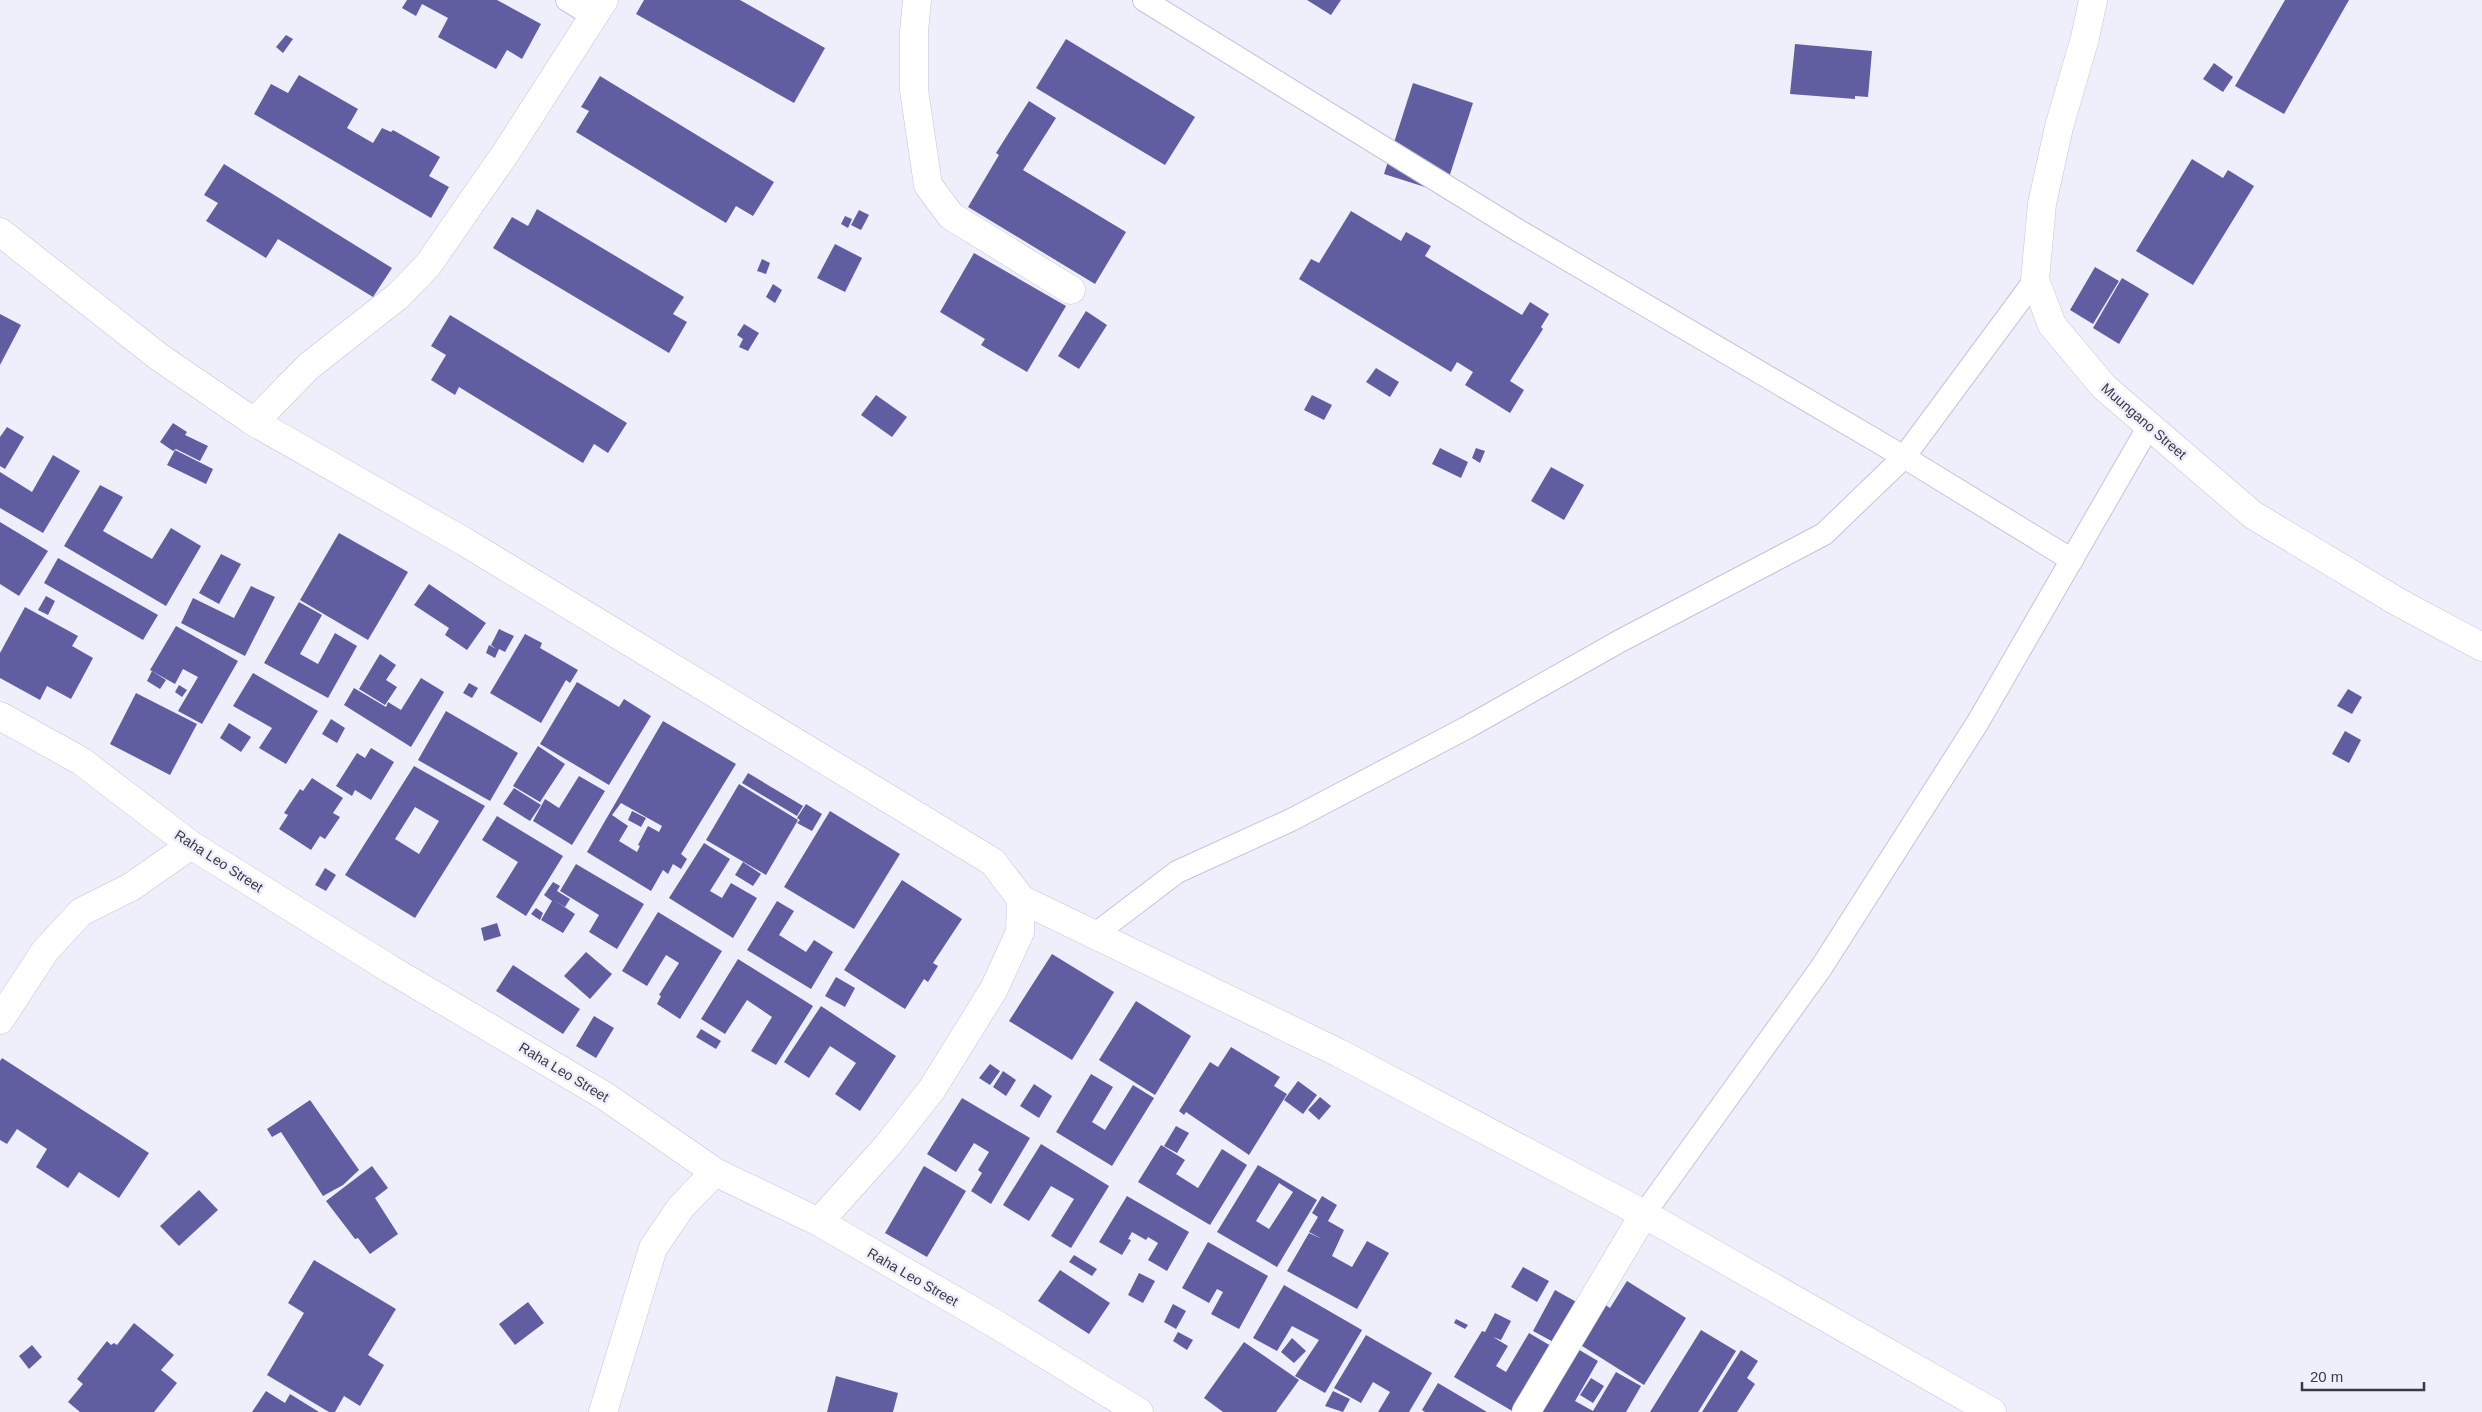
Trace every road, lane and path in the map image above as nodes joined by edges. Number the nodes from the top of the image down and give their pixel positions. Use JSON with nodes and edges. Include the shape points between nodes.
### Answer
{"nodes":[{"id":1,"x":567,"y":0,"type":"edge"},
{"id":2,"x":917,"y":0,"type":"edge"},
{"id":3,"x":1144,"y":0,"type":"edge"},
{"id":4,"x":2094,"y":0,"type":"edge"},
{"id":5,"x":599,"y":8,"type":"edge"},
{"id":6,"x":0,"y":232,"type":"edge"},
{"id":7,"x":2035,"y":280,"type":"junction"},
{"id":8,"x":1071,"y":290,"type":"dead end"},
{"id":9,"x":254,"y":422,"type":"junction"},
{"id":10,"x":2149,"y":426,"type":"junction"},
{"id":11,"x":1904,"y":457,"type":"junction"},
{"id":12,"x":2072,"y":560,"type":"junction"},
{"id":13,"x":2482,"y":647,"type":"edge"},
{"id":14,"x":0,"y":716,"type":"edge"},
{"id":15,"x":191,"y":845,"type":"junction"},
{"id":16,"x":1021,"y":899,"type":"junction"},
{"id":17,"x":1094,"y":935,"type":"junction"},
{"id":18,"x":0,"y":1020,"type":"edge"},
{"id":19,"x":715,"y":1172,"type":"junction"},
{"id":20,"x":1644,"y":1214,"type":"junction"},
{"id":21,"x":819,"y":1222,"type":"junction"},
{"id":22,"x":603,"y":1412,"type":"edge"},
{"id":23,"x":1139,"y":1412,"type":"edge"},
{"id":24,"x":1526,"y":1412,"type":"edge"},
{"id":25,"x":1992,"y":1412,"type":"edge"}],
"edges":[{"from":1,"to":5,"type":"lane"},
{"from":2,"to":8,"type":"street","via":[[914,90],[928,185],[951,216]]},
{"from":3,"to":11,"type":"lane","via":[[1519,231]]},
{"from":4,"to":7,"type":"street","name":"Muungano Street","via":[[2059,127],[2042,204]]},
{"from":5,"to":9,"type":"street","via":[[507,151],[428,265],[398,296],[309,366]]},
{"from":6,"to":9,"type":"street","via":[[159,356]]},
{"from":7,"to":10,"type":"street","name":"Muungano Street","via":[[2052,325],[2104,388]]},
{"from":7,"to":11,"type":"lane"},
{"from":9,"to":16,"type":"street","via":[[465,542],[993,862]]},
{"from":10,"to":12,"type":"lane"},
{"from":10,"to":13,"type":"street","name":"Muungano Street","via":[[2253,514],[2398,602]]},
{"from":11,"to":12,"type":"lane"},
{"from":11,"to":17,"type":"lane","via":[[1824,534],[1291,820],[1177,872]]},
{"from":12,"to":20,"type":"lane","via":[[1978,722],[1821,968]]},
{"from":14,"to":15,"type":"street","name":"Raha Leo Street","via":[[81,761]]},
{"from":15,"to":18,"type":"street","via":[[131,887],[81,912],[45,951]]},
{"from":15,"to":19,"type":"street","name":"Raha Leo Street","via":[[390,969],[605,1096]]},
{"from":16,"to":17,"type":"street"},
{"from":16,"to":21,"type":"street","via":[[1020,932],[994,990],[932,1089],[888,1145]]},
{"from":17,"to":20,"type":"street","via":[[1339,1053]]},
{"from":19,"to":21,"type":"street","name":"Raha Leo Street"},
{"from":19,"to":22,"type":"street","via":[[681,1207],[653,1248]]},
{"from":20,"to":24,"type":"street"},
{"from":20,"to":25,"type":"street"},
{"from":21,"to":23,"type":"street","name":"Raha Leo Street"}]}
